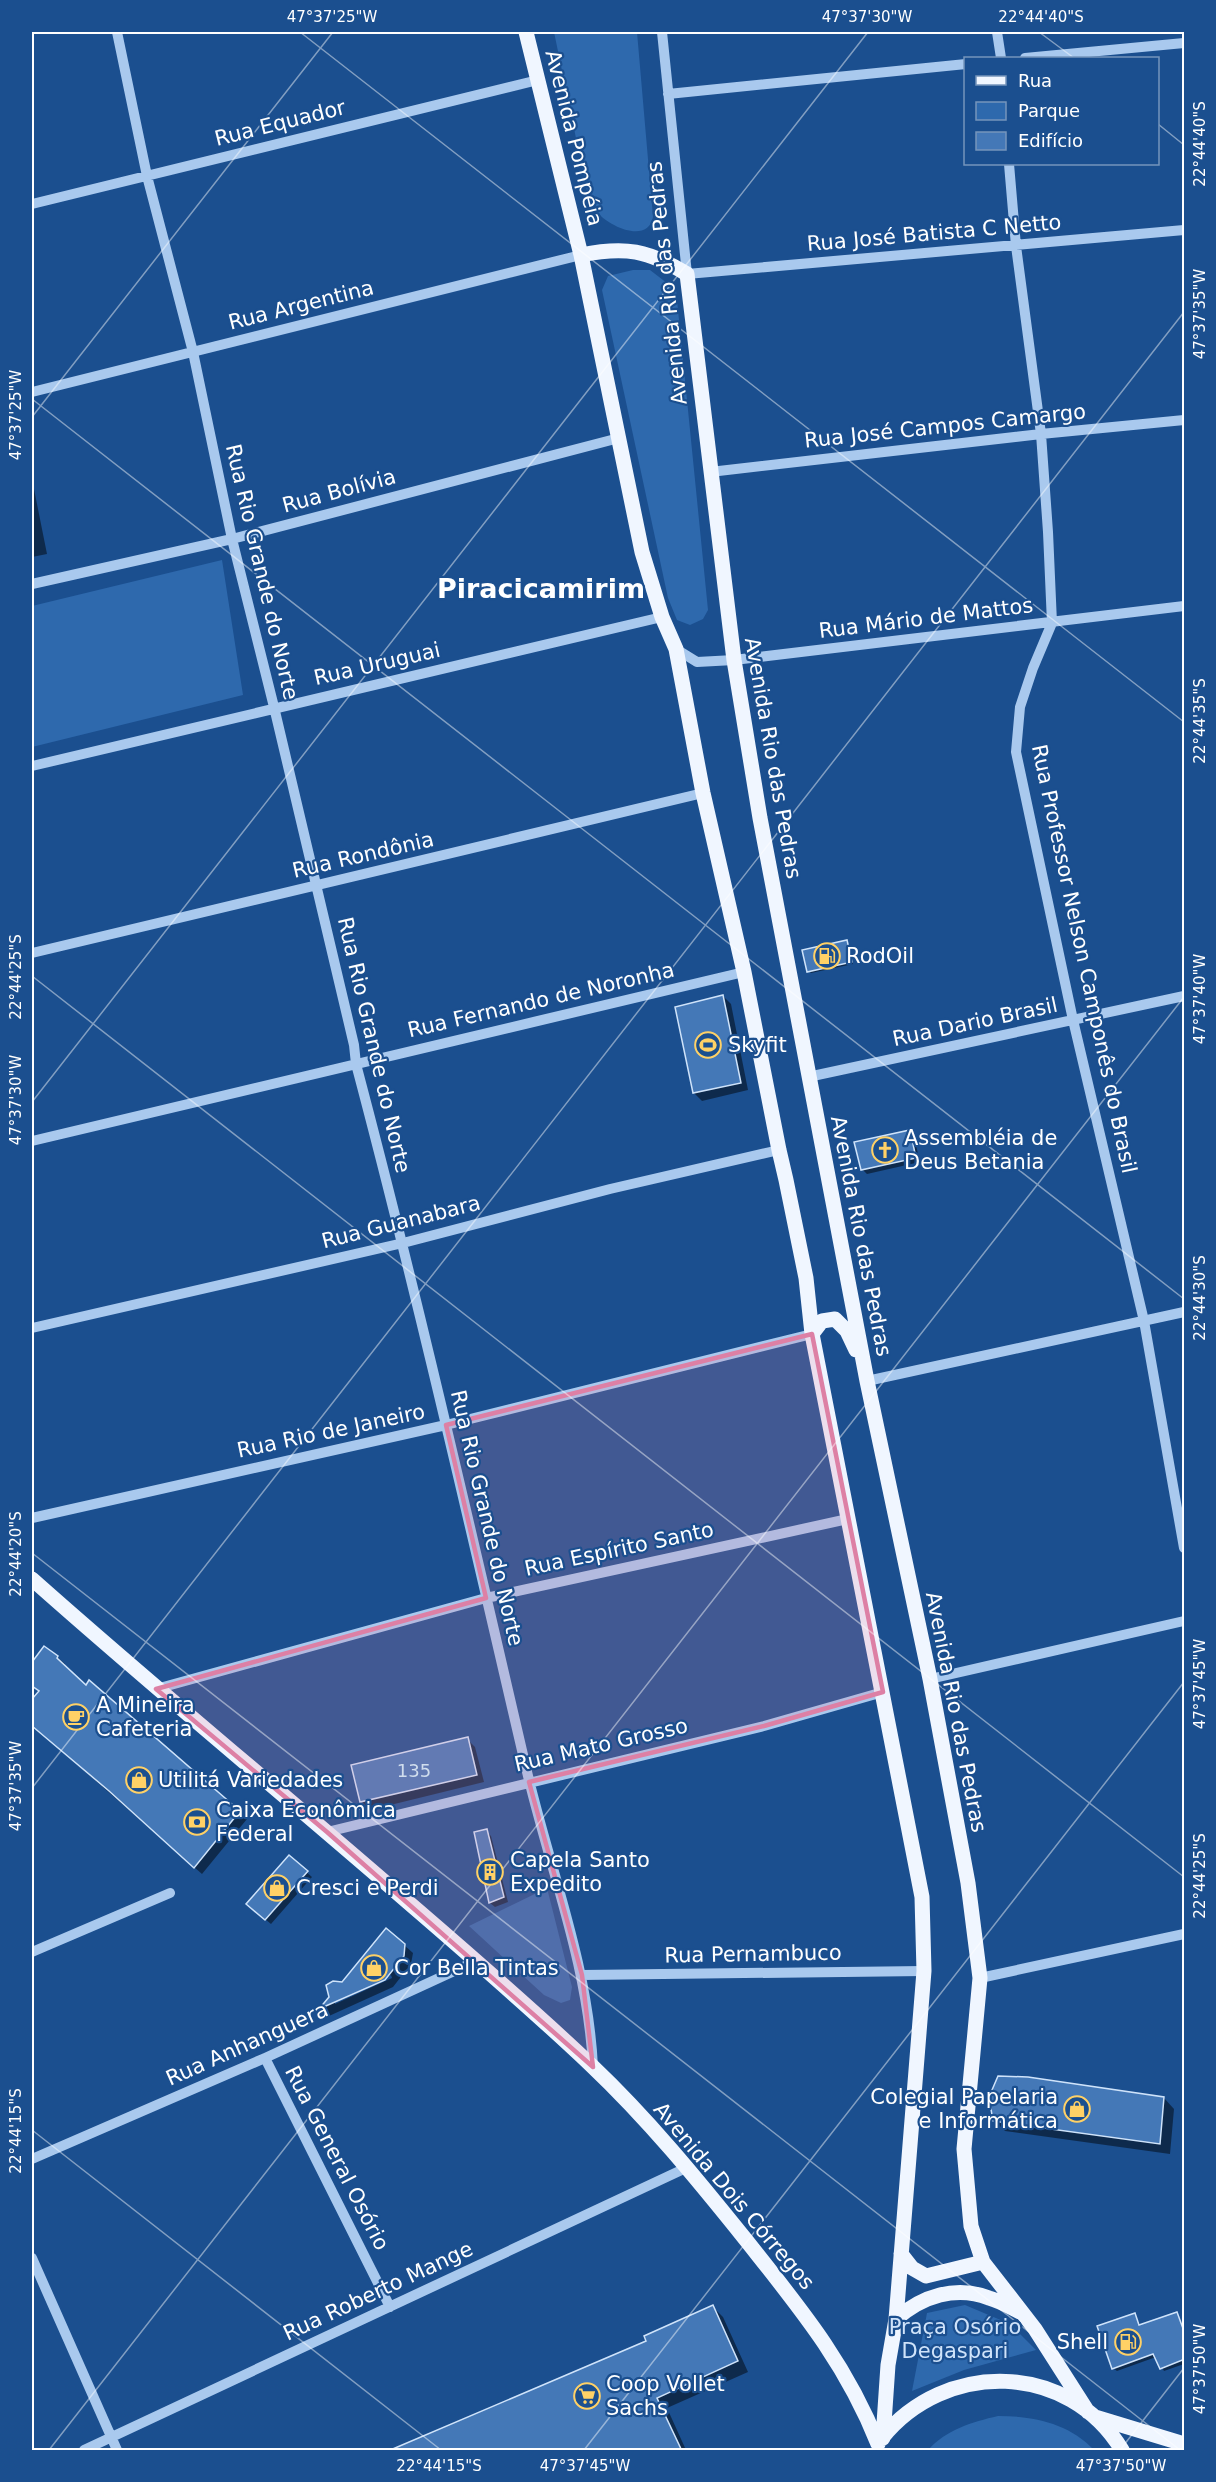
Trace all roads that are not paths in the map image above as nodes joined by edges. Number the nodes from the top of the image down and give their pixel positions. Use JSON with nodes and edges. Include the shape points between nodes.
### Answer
{"nodes":[{"id":1,"x":117,"y":32,"type":"edge"},
{"id":2,"x":526,"y":32,"type":"edge"},
{"id":3,"x":662,"y":32,"type":"edge"},
{"id":4,"x":997,"y":32,"type":"edge"},
{"id":5,"x":1185,"y":43,"type":"edge"},
{"id":6,"x":1001,"y":57,"type":"edge"},
{"id":7,"x":1036,"y":57,"type":"edge"},
{"id":8,"x":964,"y":64,"type":"edge"},
{"id":9,"x":538,"y":80,"type":"junction"},
{"id":10,"x":668,"y":94,"type":"junction"},
{"id":11,"x":1009,"y":165,"type":"edge"},
{"id":12,"x":147,"y":176,"type":"junction"},
{"id":13,"x":32,"y":204,"type":"edge"},
{"id":14,"x":1185,"y":230,"type":"edge"},
{"id":15,"x":1016,"y":246,"type":"junction"},
{"id":16,"x":581,"y":255,"type":"junction"},
{"id":17,"x":687,"y":274,"type":"junction"},
{"id":18,"x":193,"y":352,"type":"junction"},
{"id":19,"x":32,"y":392,"type":"edge"},
{"id":20,"x":1185,"y":420,"type":"edge"},
{"id":21,"x":1041,"y":434,"type":"junction"},
{"id":22,"x":619,"y":438,"type":"junction"},
{"id":23,"x":710,"y":472,"type":"junction"},
{"id":24,"x":231,"y":539,"type":"junction"},
{"id":25,"x":32,"y":584,"type":"edge"},
{"id":26,"x":1185,"y":606,"type":"edge"},
{"id":27,"x":662,"y":617,"type":"junction"},
{"id":28,"x":1052,"y":623,"type":"junction"},
{"id":29,"x":676,"y":650,"type":"junction"},
{"id":30,"x":734,"y":660,"type":"junction"},
{"id":31,"x":274,"y":707,"type":"junction"},
{"id":32,"x":32,"y":766,"type":"edge"},
{"id":33,"x":703,"y":793,"type":"junction"},
{"id":34,"x":317,"y":887,"type":"junction"},
{"id":35,"x":32,"y":953,"type":"edge"},
{"id":36,"x":744,"y":972,"type":"junction"},
{"id":37,"x":1185,"y":996,"type":"edge"},
{"id":38,"x":1073,"y":1020,"type":"junction"},
{"id":39,"x":356,"y":1064,"type":"junction"},
{"id":40,"x":808,"y":1077,"type":"junction"},
{"id":41,"x":32,"y":1141,"type":"edge"},
{"id":42,"x":779,"y":1150,"type":"junction"},
{"id":43,"x":403,"y":1244,"type":"junction"},
{"id":44,"x":1185,"y":1312,"type":"edge"},
{"id":45,"x":1144,"y":1321,"type":"junction"},
{"id":46,"x":32,"y":1328,"type":"edge"},
{"id":47,"x":812,"y":1334,"type":"junction"},
{"id":48,"x":867,"y":1381,"type":"junction"},
{"id":49,"x":446,"y":1425,"type":"junction"},
{"id":50,"x":32,"y":1518,"type":"edge"},
{"id":51,"x":848,"y":1519,"type":"junction"},
{"id":52,"x":1185,"y":1548,"type":"edge"},
{"id":53,"x":32,"y":1579,"type":"edge"},
{"id":54,"x":486,"y":1598,"type":"junction"},
{"id":55,"x":1185,"y":1621,"type":"edge"},
{"id":56,"x":930,"y":1679,"type":"junction"},
{"id":57,"x":156,"y":1689,"type":"junction"},
{"id":58,"x":883,"y":1692,"type":"junction"},
{"id":59,"x":529,"y":1782,"type":"junction"},
{"id":60,"x":327,"y":1832,"type":"junction"},
{"id":61,"x":170,"y":1893,"type":"dead end"},
{"id":62,"x":1185,"y":1934,"type":"edge"},
{"id":63,"x":32,"y":1953,"type":"edge"},
{"id":64,"x":476,"y":1961,"type":"junction"},
{"id":65,"x":924,"y":1971,"type":"junction"},
{"id":66,"x":582,"y":1975,"type":"junction"},
{"id":67,"x":980,"y":1978,"type":"junction"},
{"id":68,"x":265,"y":2058,"type":"junction"},
{"id":69,"x":593,"y":2067,"type":"junction"},
{"id":70,"x":32,"y":2159,"type":"edge"},
{"id":71,"x":688,"y":2167,"type":"junction"},
{"id":72,"x":901,"y":2254,"type":"junction"},
{"id":73,"x":32,"y":2258,"type":"edge"},
{"id":74,"x":983,"y":2262,"type":"junction"},
{"id":75,"x":390,"y":2307,"type":"junction"},
{"id":76,"x":1023,"y":2313,"type":"junction"},
{"id":77,"x":897,"y":2319,"type":"junction"},
{"id":78,"x":1091,"y":2414,"type":"junction"},
{"id":79,"x":112,"y":2439,"type":"junction"},
{"id":80,"x":878,"y":2444,"type":"edge"},
{"id":81,"x":1185,"y":2444,"type":"edge"},
{"id":82,"x":84,"y":2451,"type":"edge"},
{"id":83,"x":117,"y":2451,"type":"edge"},
{"id":84,"x":1122,"y":2451,"type":"edge"}],
"edges":[{"from":1,"to":12,"type":"street","name":"Rua Rio Grande do Norte"},
{"from":2,"to":9,"type":"main road","name":"Avenida Pompéia"},
{"from":3,"to":10,"type":"street","name":"Avenida Rio das Pedras"},
{"from":4,"to":6,"type":"street"},
{"from":5,"to":7,"type":"street"},
{"from":8,"to":10,"type":"street"},
{"from":9,"to":12,"type":"street","name":"Rua Equador"},
{"from":9,"to":16,"type":"main road","name":"Avenida Pompéia"},
{"from":10,"to":17,"type":"street","name":"Avenida Rio das Pedras"},
{"from":11,"to":15,"type":"street","name":"Rua Professor Nelson Camponês do Brasil"},
{"from":12,"to":13,"type":"street","name":"Rua Equador"},
{"from":12,"to":18,"type":"street","name":"Rua Rio Grande do Norte"},
{"from":14,"to":15,"type":"street","name":"Rua José Batista C Netto"},
{"from":15,"to":17,"type":"street","name":"Rua José Batista C Netto"},
{"from":15,"to":21,"type":"street","name":"Rua Professor Nelson Camponês do Brasil"},
{"from":16,"to":17,"type":"main road","via":[[608,249],[636,250],[663,259]]},
{"from":16,"to":18,"type":"street","name":"Rua Argentina"},
{"from":16,"to":22,"type":"main road"},
{"from":17,"to":23,"type":"main road","name":"Avenida Rio das Pedras"},
{"from":18,"to":19,"type":"street","name":"Rua Argentina"},
{"from":18,"to":24,"type":"street","name":"Rua Rio Grande do Norte"},
{"from":20,"to":21,"type":"street","name":"Rua José Campos Camargo"},
{"from":21,"to":23,"type":"street","name":"Rua José Campos Camargo"},
{"from":21,"to":28,"type":"street","name":"Rua Professor Nelson Camponês do Brasil"},
{"from":22,"to":24,"type":"street","name":"Rua Bolívia"},
{"from":22,"to":27,"type":"main road","via":[[642,552]]},
{"from":23,"to":30,"type":"main road","name":"Avenida Rio das Pedras"},
{"from":24,"to":25,"type":"street","name":"Rua Bolívia"},
{"from":24,"to":31,"type":"street","name":"Rua Rio Grande do Norte"},
{"from":26,"to":28,"type":"street","name":"Rua Mário de Mattos"},
{"from":27,"to":29,"type":"main road"},
{"from":27,"to":31,"type":"street","name":"Rua Uruguai"},
{"from":28,"to":30,"type":"street","name":"Rua Mário de Mattos"},
{"from":28,"to":38,"type":"street","name":"Rua Professor Nelson Camponês do Brasil","via":[[1020,707],[1016,752]]},
{"from":29,"to":30,"type":"street","name":"Rua Mário de Mattos","via":[[697,662]]},
{"from":29,"to":33,"type":"main road"},
{"from":30,"to":40,"type":"main road","name":"Avenida Rio das Pedras"},
{"from":31,"to":32,"type":"street","name":"Rua Uruguai"},
{"from":31,"to":34,"type":"street","name":"Rua Rio Grande do Norte"},
{"from":33,"to":34,"type":"street","name":"Rua Rondônia"},
{"from":33,"to":36,"type":"main road"},
{"from":34,"to":35,"type":"street","name":"Rua Rondônia"},
{"from":34,"to":39,"type":"street","name":"Rua Rio Grande do Norte"},
{"from":36,"to":39,"type":"street","name":"Rua Fernando de Noronha"},
{"from":36,"to":42,"type":"main road"},
{"from":37,"to":38,"type":"street","name":"Rua Dario Brasil"},
{"from":38,"to":40,"type":"street","name":"Rua Dario Brasil"},
{"from":38,"to":45,"type":"street","name":"Rua Professor Nelson Camponês do Brasil"},
{"from":39,"to":41,"type":"street","name":"Rua Fernando de Noronha"},
{"from":39,"to":43,"type":"street","name":"Rua Rio Grande do Norte"},
{"from":40,"to":48,"type":"main road","name":"Avenida Rio das Pedras"},
{"from":42,"to":43,"type":"street","name":"Rua Guanabara","via":[[610,1189]]},
{"from":42,"to":47,"type":"main road","via":[[806,1278]]},
{"from":43,"to":46,"type":"street","name":"Rua Guanabara"},
{"from":43,"to":49,"type":"street","name":"Rua Rio Grande do Norte"},
{"from":44,"to":45,"type":"street"},
{"from":45,"to":48,"type":"street"},
{"from":45,"to":52,"type":"street","name":"Rua Professor Nelson Camponês do Brasil"},
{"from":47,"to":48,"type":"main road","via":[[822,1321],[835,1319],[842,1324]]},
{"from":47,"to":49,"type":"street","name":"Rua Rio de Janeiro"},
{"from":47,"to":51,"type":"main road"},
{"from":48,"to":56,"type":"main road","name":"Avenida Rio das Pedras"},
{"from":49,"to":50,"type":"street","name":"Rua Rio de Janeiro"},
{"from":49,"to":54,"type":"street","name":"Rua Rio Grande do Norte"},
{"from":51,"to":54,"type":"street","name":"Rua Espírito Santo"},
{"from":51,"to":58,"type":"main road"},
{"from":53,"to":57,"type":"main road","name":"Avenida Dois Córregos"},
{"from":54,"to":57,"type":"street","name":"Rua Espírito Santo"},
{"from":54,"to":59,"type":"street","name":"Rua Rio Grande do Norte"},
{"from":55,"to":56,"type":"street"},
{"from":56,"to":67,"type":"main road","name":"Avenida Rio das Pedras","via":[[968,1883]]},
{"from":57,"to":60,"type":"main road","name":"Avenida Dois Córregos"},
{"from":58,"to":59,"type":"street","name":"Rua Mato Grosso","via":[[764,1726]]},
{"from":58,"to":65,"type":"main road","via":[[922,1897]]},
{"from":59,"to":60,"type":"street","name":"Rua Mato Grosso"},
{"from":59,"to":66,"type":"street","name":"Rua Rio Grande do Norte"},
{"from":60,"to":64,"type":"main road","name":"Avenida Dois Córregos"},
{"from":61,"to":63,"type":"street"},
{"from":62,"to":67,"type":"street"},
{"from":64,"to":68,"type":"street","name":"Rua Anhanguera"},
{"from":64,"to":69,"type":"main road","name":"Avenida Dois Córregos"},
{"from":65,"to":66,"type":"street","name":"Rua Pernambuco"},
{"from":65,"to":72,"type":"main road"},
{"from":66,"to":69,"type":"street","name":"Rua Rio Grande do Norte"},
{"from":67,"to":74,"type":"main road","name":"Avenida Rio das Pedras","via":[[964,2149],[971,2226]]},
{"from":68,"to":70,"type":"street","name":"Rua Anhanguera"},
{"from":68,"to":75,"type":"street","name":"Rua General Osório"},
{"from":69,"to":71,"type":"main road","name":"Avenida Dois Córregos"},
{"from":71,"to":75,"type":"street","name":"Rua Roberto Mange"},
{"from":71,"to":80,"type":"main road","name":"Avenida Dois Córregos","via":[[815,2327],[855,2391]]},
{"from":72,"to":74,"type":"main road","via":[[912,2268],[926,2276]]},
{"from":72,"to":77,"type":"main road"},
{"from":73,"to":79,"type":"street"},
{"from":74,"to":76,"type":"main road","name":"Avenida Rio das Pedras"},
{"from":75,"to":79,"type":"street","name":"Rua Roberto Mange"},
{"from":76,"to":77,"type":"main road","via":[[990,2298],[957,2292],[924,2300]]},
{"from":76,"to":78,"type":"main road","name":"Avenida Rio das Pedras"},
{"from":77,"to":80,"type":"main road"},
{"from":78,"to":80,"type":"main road","via":[[1067,2398],[1037,2386],[980,2382],[931,2397],[905,2415]]},
{"from":78,"to":81,"type":"main road"},
{"from":78,"to":84,"type":"main road"},
{"from":79,"to":82,"type":"street","name":"Rua Roberto Mange"},
{"from":79,"to":83,"type":"street"}]}
